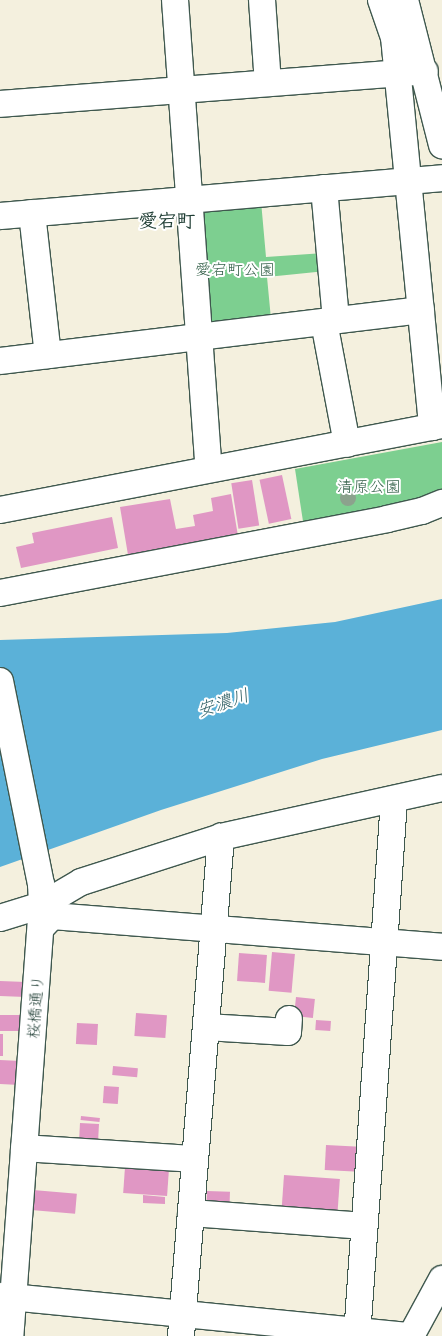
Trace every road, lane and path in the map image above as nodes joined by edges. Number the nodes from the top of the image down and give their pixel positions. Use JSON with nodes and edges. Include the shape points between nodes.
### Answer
{"nodes":[{"id":1,"x":175,"y":0,"type":"edge"},
{"id":2,"x":262,"y":0,"type":"edge"},
{"id":3,"x":381,"y":0,"type":"edge"},
{"id":4,"x":406,"y":0,"type":"edge"},
{"id":5,"x":425,"y":71,"type":"junction"},
{"id":6,"x":398,"y":73,"type":"junction"},
{"id":7,"x":268,"y":83,"type":"junction"},
{"id":8,"x":182,"y":89,"type":"junction"},
{"id":9,"x":0,"y":104,"type":"edge"},
{"id":10,"x":442,"y":145,"type":"edge"},
{"id":11,"x":442,"y":178,"type":"edge"},
{"id":12,"x":408,"y":181,"type":"junction"},
{"id":13,"x":324,"y":188,"type":"junction"},
{"id":14,"x":190,"y":200,"type":"junction"},
{"id":15,"x":32,"y":213,"type":"junction"},
{"id":16,"x":0,"y":216,"type":"edge"},
{"id":17,"x":421,"y":310,"type":"junction"},
{"id":18,"x":330,"y":321,"type":"junction"},
{"id":19,"x":199,"y":337,"type":"junction"},
{"id":20,"x":48,"y":355,"type":"junction"},
{"id":21,"x":0,"y":361,"type":"edge"},
{"id":22,"x":437,"y":426,"type":"edge"},
{"id":23,"x":347,"y":444,"type":"junction"},
{"id":24,"x":209,"y":469,"type":"junction"},
{"id":25,"x":442,"y":503,"type":"edge"},
{"id":26,"x":0,"y":510,"type":"edge"},
{"id":27,"x":0,"y":593,"type":"edge"},
{"id":28,"x":0,"y":681,"type":"edge"},
{"id":29,"x":442,"y":788,"type":"edge"},
{"id":30,"x":394,"y":800,"type":"junction"},
{"id":31,"x":220,"y":837,"type":"junction"},
{"id":32,"x":47,"y":902,"type":"junction"},
{"id":33,"x":78,"y":917,"type":"junction"},
{"id":34,"x":0,"y":918,"type":"edge"},
{"id":35,"x":214,"y":927,"type":"junction"},
{"id":36,"x":383,"y":943,"type":"junction"},
{"id":37,"x":442,"y":947,"type":"edge"},
{"id":38,"x":289,"y":1020,"type":"dead end"},
{"id":39,"x":206,"y":1027,"type":"junction"},
{"id":40,"x":195,"y":1159,"type":"junction"},
{"id":41,"x":15,"y":1163,"type":"edge"},
{"id":42,"x":191,"y":1213,"type":"junction"},
{"id":43,"x":362,"y":1226,"type":"junction"},
{"id":44,"x":442,"y":1279,"type":"edge"},
{"id":45,"x":7,"y":1296,"type":"edge"},
{"id":46,"x":182,"y":1325,"type":"edge"},
{"id":47,"x":357,"y":1333,"type":"edge"},
{"id":48,"x":10,"y":1336,"type":"edge"},
{"id":49,"x":410,"y":1336,"type":"edge"}],
"edges":[{"from":1,"to":8,"type":"street"},
{"from":2,"to":7,"type":"street"},
{"from":3,"to":6,"type":"street","via":[[392,24]]},
{"from":4,"to":5,"type":"street"},
{"from":5,"to":6,"type":"street"},
{"from":5,"to":10,"type":"street"},
{"from":6,"to":7,"type":"street"},
{"from":6,"to":12,"type":"street"},
{"from":7,"to":8,"type":"street"},
{"from":8,"to":9,"type":"street"},
{"from":8,"to":14,"type":"street"},
{"from":11,"to":12,"type":"street"},
{"from":12,"to":13,"type":"street"},
{"from":12,"to":17,"type":"street"},
{"from":13,"to":14,"type":"street"},
{"from":13,"to":18,"type":"street"},
{"from":14,"to":15,"type":"street"},
{"from":14,"to":19,"type":"street"},
{"from":15,"to":16,"type":"street"},
{"from":15,"to":20,"type":"street"},
{"from":17,"to":18,"type":"street"},
{"from":17,"to":22,"type":"street"},
{"from":18,"to":19,"type":"street"},
{"from":18,"to":23,"type":"street"},
{"from":19,"to":20,"type":"street"},
{"from":19,"to":24,"type":"street"},
{"from":20,"to":21,"type":"street"},
{"from":22,"to":23,"type":"street"},
{"from":23,"to":24,"type":"street"},
{"from":24,"to":26,"type":"street"},
{"from":25,"to":27,"type":"street","via":[[396,517]]},
{"from":28,"to":32,"type":"street","name":"桜橋通り"},
{"from":29,"to":30,"type":"street"},
{"from":30,"to":31,"type":"street"},
{"from":30,"to":36,"type":"street"},
{"from":31,"to":32,"type":"street","via":[[81,882]]},
{"from":31,"to":35,"type":"street"},
{"from":32,"to":33,"type":"street"},
{"from":32,"to":33,"type":"street","via":[[52,916]]},
{"from":32,"to":34,"type":"street"},
{"from":32,"to":41,"type":"street","name":"桜橋通り"},
{"from":33,"to":35,"type":"street"},
{"from":35,"to":36,"type":"street"},
{"from":35,"to":39,"type":"street"},
{"from":36,"to":37,"type":"street"},
{"from":36,"to":43,"type":"street"},
{"from":38,"to":39,"type":"street","via":[[288,1032]]},
{"from":39,"to":40,"type":"street"},
{"from":40,"to":41,"type":"street"},
{"from":40,"to":42,"type":"street"},
{"from":41,"to":45,"type":"street","name":"桜橋通り"},
{"from":42,"to":43,"type":"street"},
{"from":42,"to":46,"type":"street"},
{"from":43,"to":47,"type":"street"},
{"from":44,"to":49,"type":"street"},
{"from":45,"to":46,"type":"street"},
{"from":45,"to":48,"type":"street","name":"桜橋通り"},
{"from":46,"to":47,"type":"street"},
{"from":47,"to":49,"type":"street"}]}
